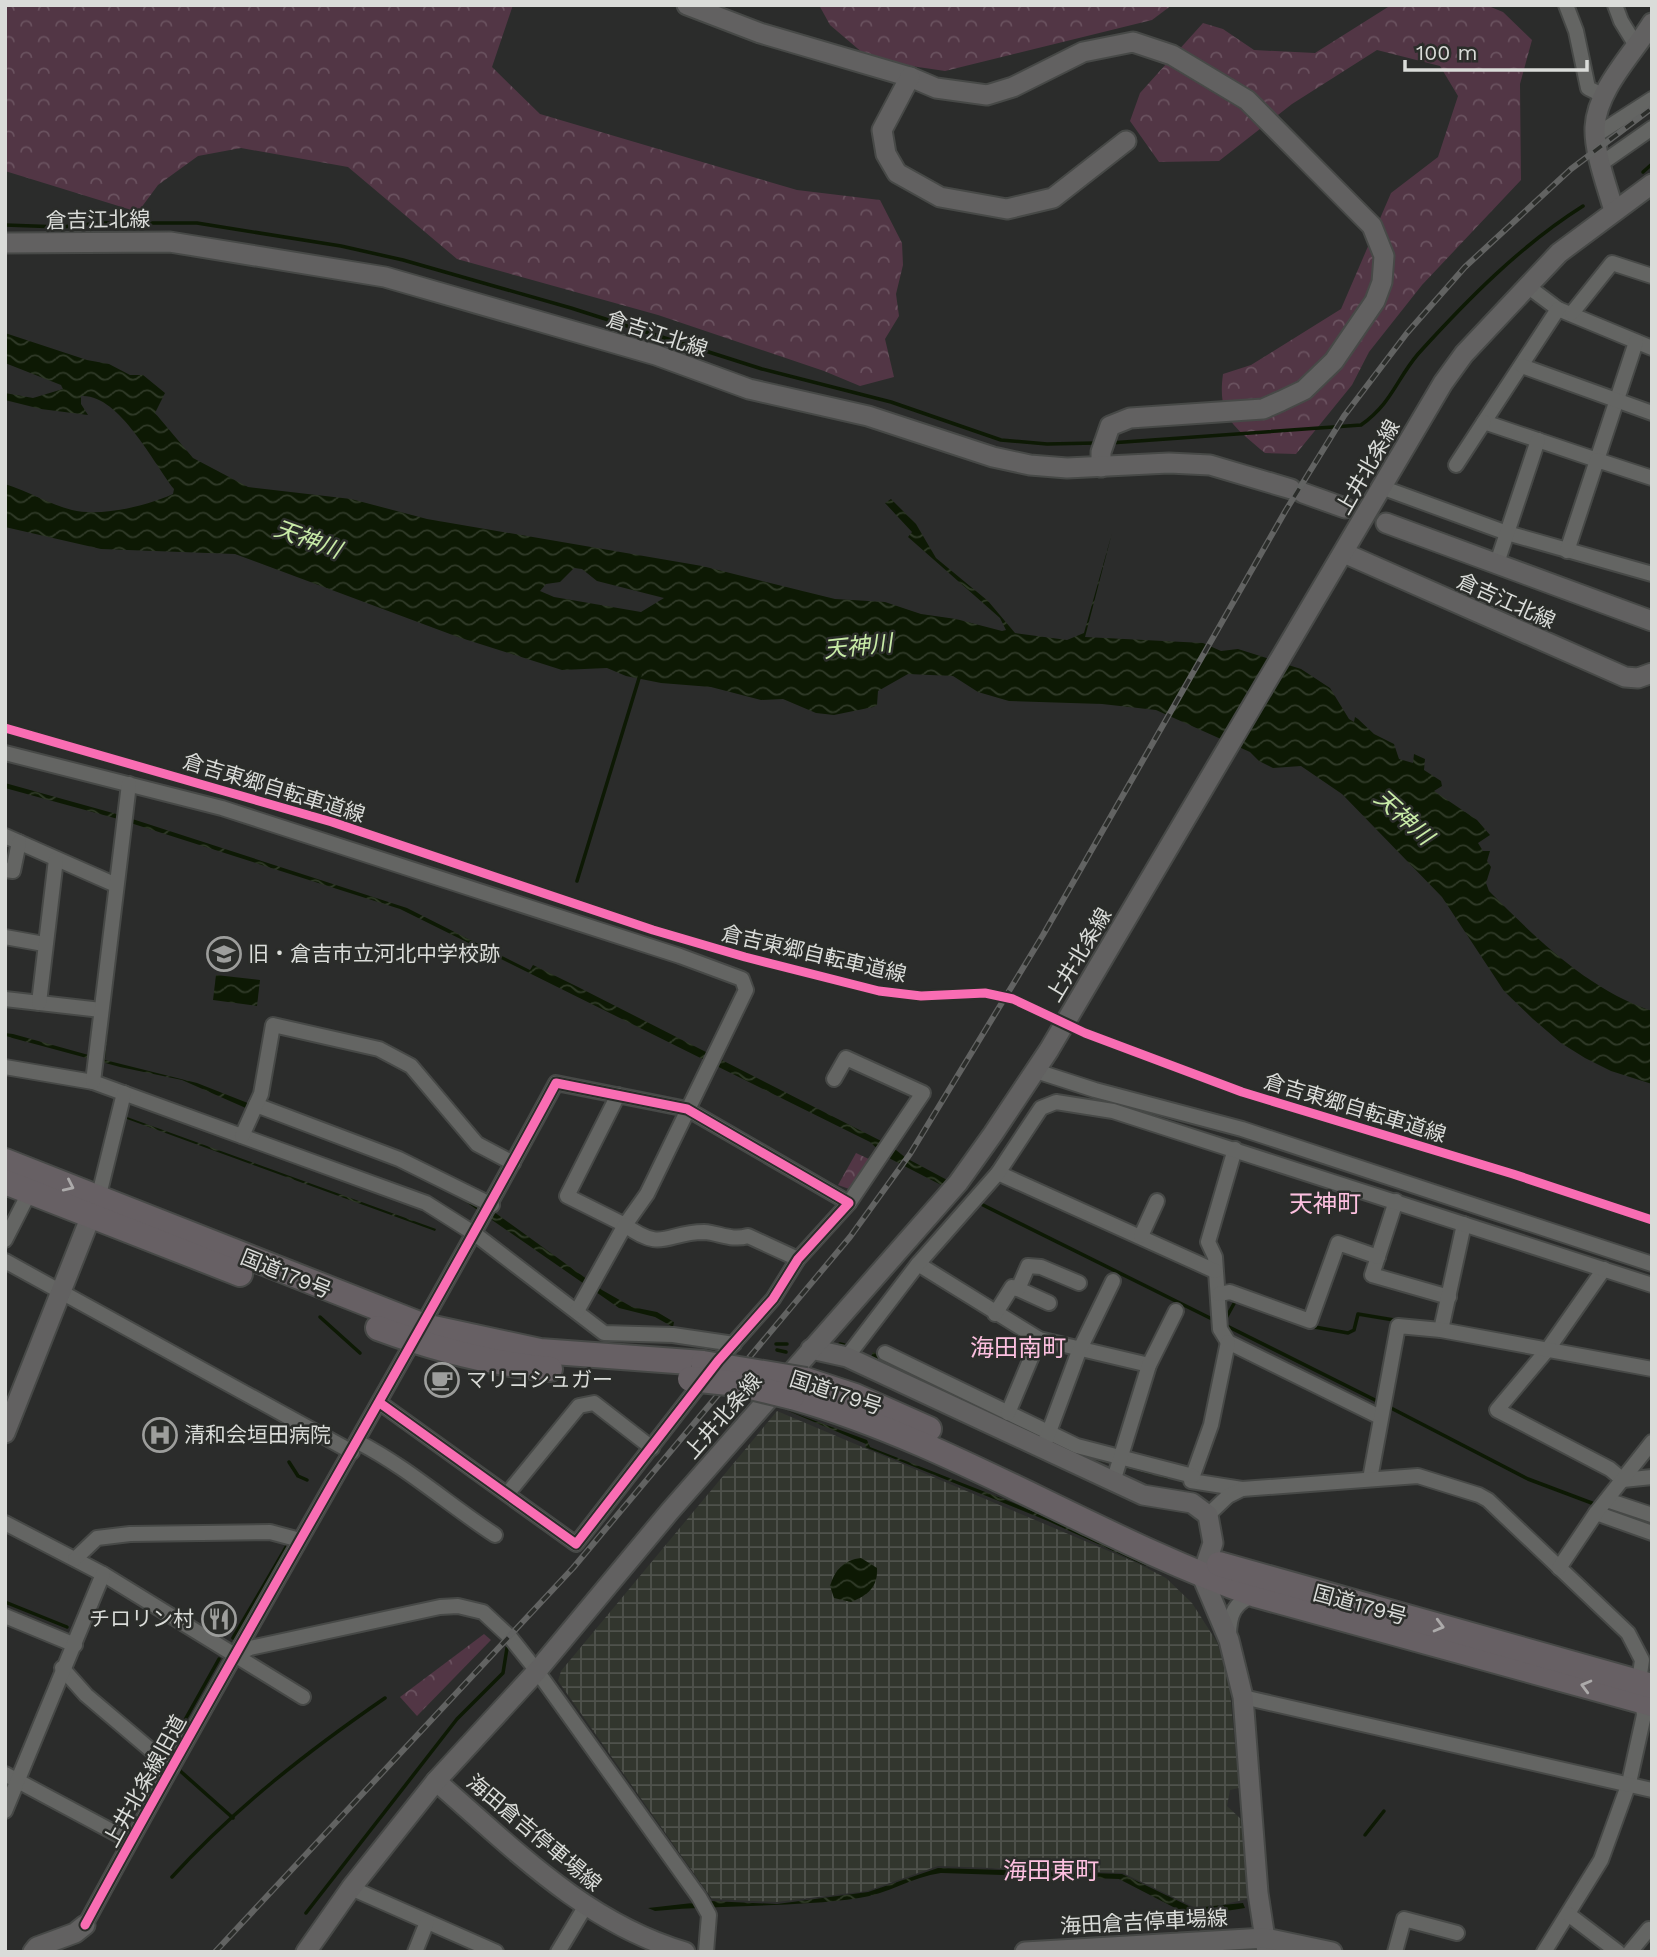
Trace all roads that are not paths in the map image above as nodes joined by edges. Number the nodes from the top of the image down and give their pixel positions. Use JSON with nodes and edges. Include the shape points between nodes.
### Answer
{"nodes":[{"id":1,"x":687,"y":5,"type":"edge"},
{"id":2,"x":1566,"y":5,"type":"edge"},
{"id":3,"x":1615,"y":5,"type":"edge"},
{"id":4,"x":1652,"y":23,"type":"edge"},
{"id":5,"x":1637,"y":47,"type":"junction"},
{"id":6,"x":910,"y":77,"type":"junction"},
{"id":7,"x":1604,"y":96,"type":"junction"},
{"id":8,"x":1652,"y":99,"type":"edge"},
{"id":9,"x":1652,"y":128,"type":"edge"},
{"id":10,"x":1596,"y":135,"type":"junction"},
{"id":11,"x":1126,"y":141,"type":"dead end"},
{"id":12,"x":1602,"y":163,"type":"junction"},
{"id":13,"x":1652,"y":184,"type":"edge"},
{"id":14,"x":1614,"y":211,"type":"junction"},
{"id":15,"x":5,"y":243,"type":"edge"},
{"id":16,"x":1652,"y":276,"type":"edge"},
{"id":17,"x":1526,"y":285,"type":"junction"},
{"id":18,"x":1565,"y":311,"type":"junction"},
{"id":19,"x":1636,"y":342,"type":"junction"},
{"id":20,"x":1652,"y":348,"type":"edge"},
{"id":21,"x":1522,"y":366,"type":"junction"},
{"id":22,"x":1616,"y":401,"type":"junction"},
{"id":23,"x":1652,"y":413,"type":"edge"},
{"id":24,"x":1484,"y":422,"type":"junction"},
{"id":25,"x":1538,"y":440,"type":"junction"},
{"id":26,"x":1597,"y":460,"type":"junction"},
{"id":27,"x":1456,"y":465,"type":"dead end"},
{"id":28,"x":1101,"y":467,"type":"junction"},
{"id":29,"x":1652,"y":478,"type":"edge"},
{"id":30,"x":1381,"y":488,"type":"junction"},
{"id":31,"x":1345,"y":508,"type":"dead end"},
{"id":32,"x":1386,"y":523,"type":"dead end"},
{"id":33,"x":1507,"y":533,"type":"junction"},
{"id":34,"x":1567,"y":551,"type":"junction"},
{"id":35,"x":1341,"y":559,"type":"junction"},
{"id":36,"x":1497,"y":563,"type":"junction"},
{"id":37,"x":1652,"y":574,"type":"edge"},
{"id":38,"x":1652,"y":621,"type":"edge"},
{"id":39,"x":1652,"y":673,"type":"edge"},
{"id":40,"x":5,"y":753,"type":"edge"},
{"id":41,"x":128,"y":784,"type":"junction"},
{"id":42,"x":12,"y":839,"type":"edge"},
{"id":43,"x":56,"y":859,"type":"junction"},
{"id":44,"x":5,"y":870,"type":"edge"},
{"id":45,"x":116,"y":885,"type":"junction"},
{"id":46,"x":5,"y":937,"type":"edge"},
{"id":47,"x":44,"y":944,"type":"junction"},
{"id":48,"x":5,"y":999,"type":"edge"},
{"id":49,"x":39,"y":1003,"type":"junction"},
{"id":50,"x":101,"y":1010,"type":"junction"},
{"id":51,"x":5,"y":1067,"type":"edge"},
{"id":52,"x":1036,"y":1071,"type":"junction"},
{"id":53,"x":834,"y":1079,"type":"dead end"},
{"id":54,"x":93,"y":1082,"type":"junction"},
{"id":55,"x":124,"y":1093,"type":"junction"},
{"id":56,"x":618,"y":1094,"type":"junction"},
{"id":57,"x":256,"y":1105,"type":"junction"},
{"id":58,"x":687,"y":1109,"type":"junction"},
{"id":59,"x":242,"y":1136,"type":"junction"},
{"id":60,"x":1235,"y":1149,"type":"junction"},
{"id":61,"x":5,"y":1161,"type":"edge"},
{"id":62,"x":513,"y":1163,"type":"junction"},
{"id":63,"x":998,"y":1173,"type":"junction"},
{"id":64,"x":5,"y":1182,"type":"edge"},
{"id":65,"x":30,"y":1191,"type":"junction"},
{"id":66,"x":1396,"y":1200,"type":"junction"},
{"id":67,"x":1157,"y":1201,"type":"dead end"},
{"id":68,"x":849,"y":1203,"type":"junction"},
{"id":69,"x":492,"y":1205,"type":"junction"},
{"id":70,"x":94,"y":1208,"type":"junction"},
{"id":71,"x":1464,"y":1224,"type":"junction"},
{"id":72,"x":625,"y":1225,"type":"junction"},
{"id":73,"x":475,"y":1234,"type":"junction"},
{"id":74,"x":1141,"y":1236,"type":"junction"},
{"id":75,"x":5,"y":1240,"type":"edge"},
{"id":76,"x":1378,"y":1257,"type":"junction"},
{"id":77,"x":798,"y":1259,"type":"junction"},
{"id":78,"x":5,"y":1261,"type":"edge"},
{"id":79,"x":918,"y":1264,"type":"junction"},
{"id":80,"x":1652,"y":1264,"type":"edge"},
{"id":81,"x":1604,"y":1269,"type":"junction"},
{"id":82,"x":1215,"y":1271,"type":"junction"},
{"id":83,"x":1113,"y":1280,"type":"dead end"},
{"id":84,"x":1079,"y":1283,"type":"dead end"},
{"id":85,"x":1652,"y":1285,"type":"edge"},
{"id":86,"x":1018,"y":1289,"type":"junction"},
{"id":87,"x":60,"y":1291,"type":"junction"},
{"id":88,"x":1219,"y":1294,"type":"junction"},
{"id":89,"x":1449,"y":1297,"type":"junction"},
{"id":90,"x":1049,"y":1303,"type":"dead end"},
{"id":91,"x":578,"y":1311,"type":"junction"},
{"id":92,"x":1176,"y":1311,"type":"dead end"},
{"id":93,"x":995,"y":1314,"type":"junction"},
{"id":94,"x":1441,"y":1330,"type":"junction"},
{"id":95,"x":418,"y":1333,"type":"junction"},
{"id":96,"x":1039,"y":1339,"type":"junction"},
{"id":97,"x":1228,"y":1342,"type":"junction"},
{"id":98,"x":734,"y":1344,"type":"junction"},
{"id":99,"x":811,"y":1349,"type":"junction"},
{"id":100,"x":1548,"y":1349,"type":"junction"},
{"id":101,"x":1079,"y":1351,"type":"junction"},
{"id":102,"x":885,"y":1353,"type":"dead end"},
{"id":103,"x":847,"y":1357,"type":"junction"},
{"id":104,"x":1149,"y":1364,"type":"junction"},
{"id":105,"x":1652,"y":1368,"type":"edge"},
{"id":106,"x":380,"y":1403,"type":"junction"},
{"id":107,"x":1008,"y":1413,"type":"junction"},
{"id":108,"x":1380,"y":1417,"type":"junction"},
{"id":109,"x":5,"y":1433,"type":"edge"},
{"id":110,"x":1046,"y":1441,"type":"junction"},
{"id":111,"x":1652,"y":1442,"type":"edge"},
{"id":112,"x":355,"y":1447,"type":"junction"},
{"id":113,"x":652,"y":1448,"type":"junction"},
{"id":114,"x":1121,"y":1457,"type":"junction"},
{"id":115,"x":1193,"y":1476,"type":"junction"},
{"id":116,"x":1652,"y":1477,"type":"edge"},
{"id":117,"x":1370,"y":1479,"type":"junction"},
{"id":118,"x":1623,"y":1480,"type":"junction"},
{"id":119,"x":1113,"y":1482,"type":"junction"},
{"id":120,"x":1242,"y":1489,"type":"junction"},
{"id":121,"x":508,"y":1493,"type":"junction"},
{"id":122,"x":1607,"y":1500,"type":"junction"},
{"id":123,"x":1596,"y":1513,"type":"junction"},
{"id":124,"x":1208,"y":1515,"type":"junction"},
{"id":125,"x":1652,"y":1515,"type":"edge"},
{"id":126,"x":5,"y":1523,"type":"edge"},
{"id":127,"x":1652,"y":1533,"type":"edge"},
{"id":128,"x":495,"y":1535,"type":"dead end"},
{"id":129,"x":300,"y":1540,"type":"junction"},
{"id":130,"x":75,"y":1559,"type":"junction"},
{"id":131,"x":1205,"y":1568,"type":"junction"},
{"id":132,"x":1559,"y":1569,"type":"junction"},
{"id":133,"x":103,"y":1574,"type":"junction"},
{"id":134,"x":1256,"y":1595,"type":"junction"},
{"id":135,"x":5,"y":1616,"type":"edge"},
{"id":136,"x":1229,"y":1640,"type":"junction"},
{"id":137,"x":75,"y":1645,"type":"junction"},
{"id":138,"x":236,"y":1655,"type":"junction"},
{"id":139,"x":62,"y":1668,"type":"junction"},
{"id":140,"x":537,"y":1671,"type":"junction"},
{"id":141,"x":1647,"y":1693,"type":"edge"},
{"id":142,"x":303,"y":1697,"type":"dead end"},
{"id":143,"x":1243,"y":1697,"type":"junction"},
{"id":144,"x":172,"y":1768,"type":"junction"},
{"id":145,"x":12,"y":1777,"type":"edge"},
{"id":146,"x":436,"y":1781,"type":"junction"},
{"id":147,"x":1629,"y":1783,"type":"junction"},
{"id":148,"x":1652,"y":1790,"type":"edge"},
{"id":149,"x":5,"y":1811,"type":"edge"},
{"id":150,"x":130,"y":1841,"type":"junction"},
{"id":151,"x":351,"y":1888,"type":"junction"},
{"id":152,"x":586,"y":1907,"type":"junction"},
{"id":153,"x":1568,"y":1914,"type":"junction"},
{"id":154,"x":427,"y":1922,"type":"junction"},
{"id":155,"x":85,"y":1925,"type":"joint"},
{"id":156,"x":1651,"y":1928,"type":"edge"},
{"id":157,"x":1457,"y":1933,"type":"dead end"},
{"id":158,"x":1266,"y":1945,"type":"edge"},
{"id":159,"x":1085,"y":1950,"type":"edge"},
{"id":160,"x":33,"y":1952,"type":"edge"},
{"id":161,"x":306,"y":1952,"type":"edge"},
{"id":162,"x":415,"y":1952,"type":"edge"},
{"id":163,"x":496,"y":1952,"type":"edge"},
{"id":164,"x":558,"y":1952,"type":"edge"},
{"id":165,"x":685,"y":1952,"type":"edge"},
{"id":166,"x":706,"y":1952,"type":"edge"},
{"id":167,"x":1025,"y":1952,"type":"edge"},
{"id":168,"x":1332,"y":1952,"type":"edge"},
{"id":169,"x":1395,"y":1952,"type":"edge"},
{"id":170,"x":1544,"y":1952,"type":"edge"},
{"id":171,"x":1618,"y":1952,"type":"edge"},
{"id":172,"x":1630,"y":1952,"type":"edge"}],
"edges":[{"from":1,"to":6,"type":"main road","via":[[760,33]]},
{"from":2,"to":7,"type":"street","via":[[1588,88]]},
{"from":3,"to":5,"type":"street"},
{"from":4,"to":5,"type":"main road"},
{"from":5,"to":7,"type":"main road"},
{"from":6,"to":11,"type":"main road","via":[[882,130],[886,154],[897,173],[940,197],[1007,209],[1053,198]]},
{"from":6,"to":28,"type":"main road","via":[[936,88],[987,95],[1083,52],[1133,42],[1172,55],[1247,100],[1372,226],[1384,256],[1375,301],[1334,362],[1304,390],[1263,409],[1130,418],[1110,426]]},
{"from":7,"to":10,"type":"main road","via":[[1597,112]]},
{"from":8,"to":10,"type":"street"},
{"from":9,"to":12,"type":"street"},
{"from":10,"to":12,"type":"main road"},
{"from":12,"to":14,"type":"main road"},
{"from":13,"to":14,"type":"main road","name":"上井北条線"},
{"from":14,"to":17,"type":"main road","name":"上井北条線"},
{"from":15,"to":28,"type":"main road","name":"倉吉江北線","via":[[170,242],[385,276],[656,355],[749,389],[868,416],[993,457],[1030,465]]},
{"from":16,"to":18,"type":"street","via":[[1612,262]]},
{"from":17,"to":18,"type":"street"},
{"from":17,"to":30,"type":"main road","name":"上井北条線","via":[[1443,383]]},
{"from":18,"to":19,"type":"street"},
{"from":18,"to":21,"type":"street"},
{"from":19,"to":20,"type":"street"},
{"from":19,"to":22,"type":"street"},
{"from":21,"to":22,"type":"street"},
{"from":21,"to":24,"type":"street"},
{"from":22,"to":23,"type":"street"},
{"from":22,"to":26,"type":"street"},
{"from":24,"to":25,"type":"street"},
{"from":24,"to":27,"type":"street"},
{"from":25,"to":26,"type":"street"},
{"from":25,"to":33,"type":"street"},
{"from":26,"to":29,"type":"street"},
{"from":26,"to":34,"type":"street"},
{"from":28,"to":31,"type":"main road","name":"倉吉江北線","via":[[1210,465]]},
{"from":30,"to":33,"type":"street"},
{"from":30,"to":35,"type":"main road","name":"上井北条線"},
{"from":32,"to":36,"type":"main road","name":"倉吉江北線"},
{"from":33,"to":34,"type":"street"},
{"from":33,"to":36,"type":"street"},
{"from":34,"to":37,"type":"street"},
{"from":35,"to":39,"type":"main road","name":"倉吉江北線","via":[[1625,677]]},
{"from":35,"to":52,"type":"main road","name":"上井北条線"},
{"from":36,"to":38,"type":"main road","name":"倉吉江北線"},
{"from":40,"to":41,"type":"street"},
{"from":41,"to":45,"type":"street"},
{"from":41,"to":58,"type":"street","via":[[341,845],[742,979],[746,990]]},
{"from":42,"to":43,"type":"street"},
{"from":42,"to":44,"type":"street","via":[[13,871]]},
{"from":43,"to":45,"type":"street"},
{"from":43,"to":47,"type":"street"},
{"from":45,"to":50,"type":"street"},
{"from":46,"to":47,"type":"street"},
{"from":47,"to":49,"type":"street"},
{"from":48,"to":49,"type":"street"},
{"from":49,"to":50,"type":"street"},
{"from":50,"to":54,"type":"street"},
{"from":51,"to":54,"type":"street"},
{"from":52,"to":80,"type":"street","via":[[1242,1129]]},
{"from":52,"to":99,"type":"main road","name":"上井北条線","via":[[958,1183]]},
{"from":53,"to":68,"type":"street","via":[[846,1058],[923,1093]]},
{"from":54,"to":55,"type":"street"},
{"from":55,"to":59,"type":"street"},
{"from":55,"to":70,"type":"street"},
{"from":56,"to":58,"type":"street"},
{"from":56,"to":62,"type":"street","name":"上井北条線旧道","via":[[556,1083]]},
{"from":56,"to":72,"type":"street","via":[[567,1196]]},
{"from":57,"to":59,"type":"street"},
{"from":57,"to":62,"type":"street","via":[[273,1025],[379,1049],[411,1066],[477,1144]]},
{"from":57,"to":69,"type":"street","via":[[399,1159]]},
{"from":58,"to":68,"type":"street"},
{"from":58,"to":72,"type":"street","via":[[647,1195]]},
{"from":59,"to":73,"type":"street","via":[[426,1203]]},
{"from":60,"to":63,"type":"street","via":[[1113,1111],[1056,1102],[1041,1108]]},
{"from":60,"to":66,"type":"street"},
{"from":60,"to":82,"type":"street","via":[[1208,1242]]},
{"from":61,"to":70,"type":"highway","name":"国道179号","one_way":true},
{"from":62,"to":69,"type":"street","name":"上井北条線旧道"},
{"from":63,"to":74,"type":"street"},
{"from":63,"to":79,"type":"street"},
{"from":64,"to":65,"type":"highway","name":"国道179号"},
{"from":65,"to":70,"type":"highway","name":"国道179号"},
{"from":65,"to":75,"type":"street"},
{"from":66,"to":71,"type":"street"},
{"from":66,"to":76,"type":"street"},
{"from":67,"to":74,"type":"street"},
{"from":68,"to":77,"type":"street"},
{"from":69,"to":73,"type":"street","name":"上井北条線旧道"},
{"from":70,"to":87,"type":"main road"},
{"from":70,"to":95,"type":"highway","name":"国道179号"},
{"from":71,"to":81,"type":"street"},
{"from":71,"to":89,"type":"street"},
{"from":72,"to":77,"type":"street","via":[[659,1241],[705,1232],[737,1240],[748,1236]]},
{"from":72,"to":91,"type":"street"},
{"from":73,"to":91,"type":"street"},
{"from":73,"to":95,"type":"street","name":"上井北条線旧道"},
{"from":74,"to":82,"type":"street"},
{"from":76,"to":88,"type":"street","via":[[1338,1243],[1310,1321],[1230,1292]]},
{"from":76,"to":89,"type":"street","via":[[1372,1275]]},
{"from":77,"to":98,"type":"street","via":[[773,1299]]},
{"from":78,"to":87,"type":"street"},
{"from":79,"to":93,"type":"street"},
{"from":79,"to":103,"type":"street"},
{"from":81,"to":85,"type":"street"},
{"from":81,"to":100,"type":"street"},
{"from":82,"to":88,"type":"street"},
{"from":83,"to":101,"type":"street"},
{"from":84,"to":86,"type":"street","via":[[1028,1266]]},
{"from":86,"to":90,"type":"street"},
{"from":86,"to":93,"type":"street","via":[[1012,1287]]},
{"from":87,"to":109,"type":"main road"},
{"from":87,"to":112,"type":"street"},
{"from":88,"to":97,"type":"street","via":[[1220,1329]]},
{"from":89,"to":94,"type":"street"},
{"from":91,"to":98,"type":"street","via":[[604,1333],[673,1335]]},
{"from":92,"to":104,"type":"street"},
{"from":93,"to":96,"type":"street"},
{"from":94,"to":100,"type":"street"},
{"from":94,"to":108,"type":"street","via":[[1398,1326]]},
{"from":95,"to":106,"type":"street","name":"上井北条線旧道"},
{"from":95,"to":131,"type":"highway","name":"国道179号","bridge":true,"via":[[535,1367],[696,1371],[738,1384],[799,1388]]},
{"from":96,"to":101,"type":"street"},
{"from":96,"to":107,"type":"street"},
{"from":97,"to":108,"type":"street"},
{"from":97,"to":115,"type":"street","via":[[1211,1425]]},
{"from":98,"to":113,"type":"street"},
{"from":99,"to":103,"type":"main road"},
{"from":99,"to":140,"type":"main road","name":"上井北条線"},
{"from":100,"to":105,"type":"street"},
{"from":100,"to":118,"type":"street","via":[[1497,1410]]},
{"from":101,"to":104,"type":"street"},
{"from":101,"to":110,"type":"street"},
{"from":102,"to":107,"type":"street"},
{"from":103,"to":110,"type":"main road"},
{"from":104,"to":114,"type":"street"},
{"from":106,"to":112,"type":"street","name":"上井北条線旧道"},
{"from":106,"to":121,"type":"street"},
{"from":107,"to":110,"type":"street"},
{"from":108,"to":117,"type":"street"},
{"from":110,"to":114,"type":"street"},
{"from":110,"to":119,"type":"main road"},
{"from":111,"to":118,"type":"street"},
{"from":112,"to":128,"type":"street","via":[[388,1457]]},
{"from":112,"to":129,"type":"street","name":"上井北条線旧道"},
{"from":113,"to":121,"type":"street","via":[[594,1403],[579,1405]]},
{"from":113,"to":121,"type":"street","via":[[576,1544]]},
{"from":114,"to":115,"type":"street"},
{"from":114,"to":119,"type":"street"},
{"from":115,"to":120,"type":"street","via":[[1191,1481]]},
{"from":116,"to":118,"type":"street"},
{"from":117,"to":120,"type":"street"},
{"from":117,"to":132,"type":"street","via":[[1418,1476],[1479,1495]]},
{"from":118,"to":122,"type":"street"},
{"from":119,"to":124,"type":"main road","via":[[1143,1495],[1192,1503]]},
{"from":120,"to":124,"type":"street"},
{"from":122,"to":123,"type":"street"},
{"from":122,"to":125,"type":"street"},
{"from":123,"to":127,"type":"street"},
{"from":123,"to":132,"type":"street"},
{"from":124,"to":131,"type":"main road","via":[[1213,1543]]},
{"from":126,"to":130,"type":"street"},
{"from":129,"to":130,"type":"street","via":[[270,1532],[130,1534],[97,1538]]},
{"from":129,"to":138,"type":"street","name":"上井北条線旧道"},
{"from":130,"to":133,"type":"street"},
{"from":131,"to":134,"type":"highway","name":"国道179号"},
{"from":131,"to":136,"type":"main road"},
{"from":131,"to":141,"type":"highway","name":"国道179号","one_way":true,"via":[[1264,1579]]},
{"from":132,"to":141,"type":"street","via":[[1628,1633],[1642,1660]]},
{"from":133,"to":137,"type":"street"},
{"from":133,"to":138,"type":"street"},
{"from":134,"to":136,"type":"street","via":[[1233,1610]]},
{"from":141,"to":134,"type":"highway","name":"国道179号","one_way":true},
{"from":135,"to":137,"type":"street"},
{"from":136,"to":143,"type":"main road"},
{"from":137,"to":139,"type":"street"},
{"from":138,"to":140,"type":"street","via":[[458,1606],[483,1612]]},
{"from":138,"to":142,"type":"street"},
{"from":138,"to":144,"type":"street","name":"上井北条線旧道"},
{"from":139,"to":144,"type":"street","via":[[86,1695]]},
{"from":139,"to":145,"type":"street"},
{"from":140,"to":146,"type":"main road","name":"上井北条線"},
{"from":140,"to":166,"type":"street","via":[[699,1896],[709,1914]]},
{"from":141,"to":147,"type":"street"},
{"from":143,"to":147,"type":"street"},
{"from":143,"to":158,"type":"main road"},
{"from":144,"to":150,"type":"street","name":"上井北条線旧道"},
{"from":145,"to":149,"type":"street"},
{"from":145,"to":150,"type":"street"},
{"from":146,"to":151,"type":"main road","name":"海田倉吉停車場線"},
{"from":146,"to":152,"type":"main road","name":"海田倉吉停車場線"},
{"from":147,"to":148,"type":"street"},
{"from":147,"to":153,"type":"street","via":[[1601,1860]]},
{"from":150,"to":155,"type":"street","name":"上井北条線旧道"},
{"from":151,"to":154,"type":"street"},
{"from":151,"to":161,"type":"main road","name":"海田倉吉停車場線"},
{"from":152,"to":164,"type":"street"},
{"from":152,"to":165,"type":"main road","name":"海田倉吉停車場線","via":[[623,1929]]},
{"from":153,"to":170,"type":"street"},
{"from":153,"to":171,"type":"street"},
{"from":154,"to":162,"type":"street"},
{"from":154,"to":163,"type":"street"},
{"from":155,"to":160,"type":"main road"},
{"from":156,"to":172,"type":"street"},
{"from":157,"to":169,"type":"street","via":[[1404,1919]]},
{"from":158,"to":159,"type":"main road","name":"海田倉吉停車場線"},
{"from":158,"to":168,"type":"main road","name":"海田倉吉停車場線"},
{"from":159,"to":167,"type":"main road","name":"海田倉吉停車場線"}]}
